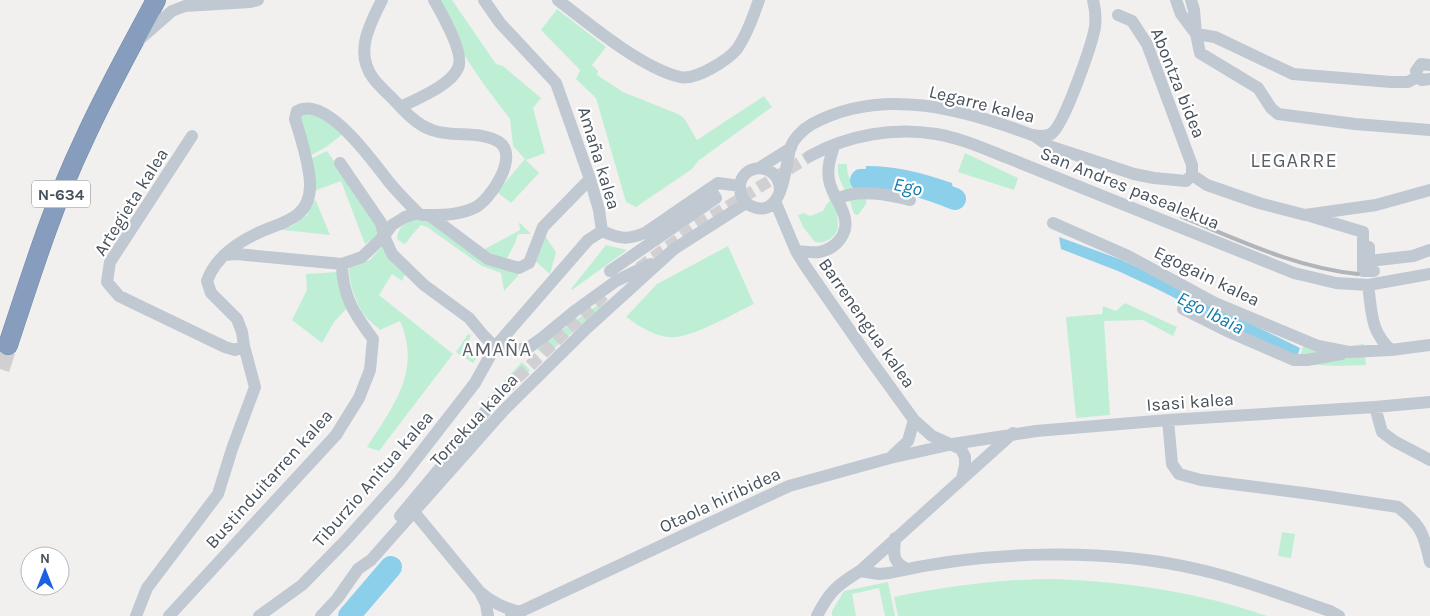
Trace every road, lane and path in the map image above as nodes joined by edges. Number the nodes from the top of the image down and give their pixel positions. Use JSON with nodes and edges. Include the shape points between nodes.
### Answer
{"nodes":[{"id":1,"x":156,"y":0,"type":"edge"},
{"id":2,"x":195,"y":0,"type":"edge"},
{"id":3,"x":382,"y":0,"type":"edge"},
{"id":4,"x":434,"y":0,"type":"edge"},
{"id":5,"x":484,"y":0,"type":"edge"},
{"id":6,"x":558,"y":0,"type":"edge"},
{"id":7,"x":759,"y":0,"type":"edge"},
{"id":8,"x":1093,"y":0,"type":"edge"},
{"id":9,"x":1176,"y":0,"type":"edge"},
{"id":10,"x":1191,"y":0,"type":"edge"},
{"id":11,"x":250,"y":1,"type":"edge"},
{"id":12,"x":208,"y":5,"type":"junction"},
{"id":13,"x":1118,"y":15,"type":"dead end"},
{"id":14,"x":1196,"y":34,"type":"junction"},
{"id":15,"x":130,"y":50,"type":"junction"},
{"id":16,"x":1430,"y":65,"type":"edge"},
{"id":17,"x":1424,"y":78,"type":"edge"},
{"id":18,"x":401,"y":108,"type":"junction"},
{"id":19,"x":1058,"y":125,"type":"junction"},
{"id":20,"x":1430,"y":130,"type":"edge"},
{"id":21,"x":192,"y":136,"type":"dead end"},
{"id":22,"x":1035,"y":136,"type":"junction"},
{"id":23,"x":834,"y":146,"type":"junction"},
{"id":24,"x":790,"y":148,"type":"junction"},
{"id":25,"x":1070,"y":152,"type":"junction"},
{"id":26,"x":810,"y":156,"type":"tunnel mouth"},
{"id":27,"x":340,"y":163,"type":"dead end"},
{"id":28,"x":758,"y":168,"type":"junction"},
{"id":29,"x":1192,"y":175,"type":"junction"},
{"id":30,"x":590,"y":179,"type":"junction"},
{"id":31,"x":740,"y":186,"type":"junction"},
{"id":32,"x":710,"y":189,"type":"junction"},
{"id":33,"x":1430,"y":190,"type":"edge"},
{"id":34,"x":778,"y":196,"type":"junction"},
{"id":35,"x":841,"y":197,"type":"junction"},
{"id":36,"x":910,"y":200,"type":"dead end"},
{"id":37,"x":746,"y":204,"type":"junction"},
{"id":38,"x":423,"y":214,"type":"junction"},
{"id":39,"x":1305,"y":215,"type":"junction"},
{"id":40,"x":1053,"y":223,"type":"dead end"},
{"id":41,"x":602,"y":231,"type":"junction"},
{"id":42,"x":384,"y":236,"type":"junction"},
{"id":43,"x":1363,"y":237,"type":"junction"},
{"id":44,"x":1430,"y":250,"type":"edge"},
{"id":45,"x":796,"y":251,"type":"junction"},
{"id":46,"x":224,"y":255,"type":"junction"},
{"id":47,"x":663,"y":258,"type":"junction"},
{"id":48,"x":342,"y":264,"type":"junction"},
{"id":49,"x":1374,"y":271,"type":"dead end"},
{"id":50,"x":610,"y":272,"type":"dead end"},
{"id":51,"x":1430,"y":274,"type":"edge"},
{"id":52,"x":1368,"y":285,"type":"junction"},
{"id":53,"x":1183,"y":309,"type":"dead end"},
{"id":54,"x":8,"y":345,"type":"tunnel mouth"},
{"id":55,"x":1430,"y":345,"type":"edge"},
{"id":56,"x":244,"y":346,"type":"junction"},
{"id":57,"x":495,"y":347,"type":"junction"},
{"id":58,"x":1391,"y":350,"type":"junction"},
{"id":59,"x":1349,"y":352,"type":"junction"},
{"id":60,"x":1430,"y":402,"type":"edge"},
{"id":61,"x":491,"y":403,"type":"tunnel mouth"},
{"id":62,"x":1375,"y":408,"type":"junction"},
{"id":63,"x":914,"y":420,"type":"junction"},
{"id":64,"x":1168,"y":420,"type":"junction"},
{"id":65,"x":1013,"y":433,"type":"junction"},
{"id":66,"x":953,"y":444,"type":"junction"},
{"id":67,"x":890,"y":458,"type":"junction"},
{"id":68,"x":1430,"y":460,"type":"edge"},
{"id":69,"x":962,"y":479,"type":"junction"},
{"id":70,"x":414,"y":512,"type":"junction"},
{"id":71,"x":895,"y":538,"type":"junction"},
{"id":72,"x":1430,"y":562,"type":"edge"},
{"id":73,"x":907,"y":569,"type":"junction"},
{"id":74,"x":358,"y":570,"type":"junction"},
{"id":75,"x":860,"y":571,"type":"junction"},
{"id":76,"x":480,"y":592,"type":"junction"},
{"id":77,"x":140,"y":614,"type":"edge"},
{"id":78,"x":516,"y":614,"type":"edge"},
{"id":79,"x":169,"y":616,"type":"edge"},
{"id":80,"x":259,"y":616,"type":"edge"},
{"id":81,"x":321,"y":616,"type":"edge"},
{"id":82,"x":488,"y":616,"type":"edge"},
{"id":83,"x":817,"y":616,"type":"edge"},
{"id":84,"x":1338,"y":616,"type":"edge"}],
"edges":[{"from":1,"to":15,"type":"highway","number":"N-634"},
{"from":2,"to":12,"type":"street"},
{"from":3,"to":18,"type":"street","via":[[365,39],[365,64],[373,78]]},
{"from":4,"to":18,"type":"street","via":[[459,55],[459,67],[438,88]]},
{"from":5,"to":30,"type":"street","name":"Amaña kalea","via":[[500,23],[556,83]]},
{"from":6,"to":7,"type":"street","via":[[626,51],[682,78],[712,68],[736,50]]},
{"from":8,"to":19,"type":"street","via":[[1095,27],[1083,66]]},
{"from":9,"to":14,"type":"street","via":[[1181,14]]},
{"from":10,"to":14,"type":"street"},
{"from":11,"to":12,"type":"street"},
{"from":12,"to":15,"type":"street","via":[[185,6],[172,11]]},
{"from":13,"to":29,"type":"street","name":"Abontza bidea","via":[[1132,21],[1147,44],[1192,165]]},
{"from":14,"to":17,"type":"street","via":[[1215,37],[1293,74],[1391,82]]},
{"from":14,"to":20,"type":"street","via":[[1200,53],[1258,88],[1278,114]]},
{"from":15,"to":54,"type":"highway","number":"N-634","via":[[82,142]]},
{"from":16,"to":17,"type":"street","via":[[1418,66],[1416,71]]},
{"from":18,"to":38,"type":"street","via":[[420,125],[454,135],[486,137],[500,143],[506,152],[500,179],[485,201],[475,208],[452,215]]},
{"from":19,"to":22,"type":"street","name":"Legarre kalea","via":[[1051,134]]},
{"from":19,"to":25,"type":"street"},
{"from":21,"to":56,"type":"street","name":"Artegieta kalea","via":[[110,262],[107,282],[119,296],[225,347],[235,350]]},
{"from":22,"to":24,"type":"street","name":"Legarre kalea","via":[[935,106],[880,105],[828,116],[799,134]]},
{"from":22,"to":25,"type":"street","via":[[1049,146]]},
{"from":23,"to":26,"type":"street","name":"San Andres pasealekua"},
{"from":23,"to":35,"type":"street","via":[[830,184]]},
{"from":23,"to":52,"type":"street","name":"San Andres pasealekua","via":[[864,135],[897,132],[936,134],[967,142],[1294,273],[1336,283]]},
{"from":24,"to":28,"type":"street"},
{"from":24,"to":34,"type":"street"},
{"from":25,"to":29,"type":"street","via":[[1102,165],[1154,178],[1186,181]]},
{"from":27,"to":42,"type":"street","via":[[381,223]]},
{"from":28,"to":31,"type":"street","via":[[744,176]]},
{"from":28,"to":34,"type":"street","via":[[775,174],[780,185]]},
{"from":29,"to":39,"type":"street","via":[[1207,185]]},
{"from":30,"to":38,"type":"street","via":[[543,227],[529,263],[519,268],[488,259]]},
{"from":30,"to":41,"type":"street","name":"Amaña kalea","via":[[600,210]]},
{"from":31,"to":32,"type":"street","via":[[718,183]]},
{"from":31,"to":37,"type":"street"},
{"from":32,"to":41,"type":"street","name":"Amaña kalea","via":[[633,238],[618,238]]},
{"from":32,"to":50,"type":"street","via":[[716,198]]},
{"from":33,"to":39,"type":"street","via":[[1376,205]]},
{"from":34,"to":37,"type":"street","via":[[763,208]]},
{"from":34,"to":45,"type":"street","name":"Barrenengua kalea"},
{"from":35,"to":36,"type":"street","via":[[891,195]]},
{"from":35,"to":45,"type":"street","via":[[845,218],[841,239],[820,252]]},
{"from":37,"to":47,"type":"street"},
{"from":38,"to":42,"type":"street","via":[[405,217],[392,224]]},
{"from":38,"to":46,"type":"street","via":[[404,199],[347,131],[331,118],[303,107],[297,111],[295,119],[309,170],[310,187],[304,208],[294,218],[259,232]]},
{"from":39,"to":43,"type":"street","via":[[1363,232]]},
{"from":40,"to":59,"type":"street","name":"Egogain kalea","via":[[1128,256],[1214,303],[1318,346]]},
{"from":41,"to":57,"type":"street","name":"Tiburzio Anitua kalea","via":[[588,240]]},
{"from":42,"to":48,"type":"street","via":[[362,258]]},
{"from":42,"to":57,"type":"street","via":[[392,254],[424,285],[470,318]]},
{"from":43,"to":44,"type":"street","via":[[1369,237],[1369,261],[1413,256]]},
{"from":43,"to":49,"type":"street","via":[[1363,271]]},
{"from":45,"to":63,"type":"street","name":"Barrenengua kalea"},
{"from":46,"to":48,"type":"street"},
{"from":46,"to":56,"type":"street","via":[[207,281],[211,293],[237,319]]},
{"from":47,"to":57,"type":"street","via":[[616,280],[528,348]]},
{"from":47,"to":70,"type":"street","name":"Torrekua kalea","via":[[504,410]]},
{"from":48,"to":79,"type":"street","name":"Bustinduitarren kalea","via":[[342,282],[355,314],[374,340],[370,370],[359,398],[336,435]]},
{"from":51,"to":52,"type":"street","name":"San Andres pasealekua"},
{"from":52,"to":58,"type":"street","via":[[1375,331]]},
{"from":53,"to":59,"type":"street","name":"Egogain kalea","via":[[1294,360]]},
{"from":55,"to":58,"type":"street","name":"Egogain kalea"},
{"from":56,"to":77,"type":"street","via":[[255,387],[218,494],[147,588]]},
{"from":57,"to":80,"type":"street","name":"Tiburzio Anitua kalea","via":[[475,383],[399,481],[302,585]]},
{"from":58,"to":59,"type":"street","name":"Egogain kalea"},
{"from":60,"to":62,"type":"street","name":"Isasi kalea"},
{"from":61,"to":74,"type":"street"},
{"from":62,"to":64,"type":"street","name":"Isasi kalea"},
{"from":62,"to":68,"type":"street","via":[[1382,432]]},
{"from":63,"to":66,"type":"street","name":"Barrenengua kalea","via":[[932,436]]},
{"from":63,"to":67,"type":"street","via":[[908,441]]},
{"from":64,"to":65,"type":"street","name":"Isasi kalea"},
{"from":64,"to":72,"type":"street","via":[[1172,464],[1179,474],[1201,480],[1398,507],[1421,530]]},
{"from":65,"to":66,"type":"street","name":"Isasi kalea"},
{"from":65,"to":69,"type":"street"},
{"from":66,"to":67,"type":"street","name":"Otaola hiribidea"},
{"from":66,"to":69,"type":"street","via":[[965,457]]},
{"from":67,"to":78,"type":"street","name":"Otaola hiribidea","via":[[789,486]]},
{"from":69,"to":71,"type":"street"},
{"from":70,"to":74,"type":"street","name":"Torrekua kalea"},
{"from":70,"to":76,"type":"street"},
{"from":71,"to":73,"type":"street","via":[[894,557]]},
{"from":71,"to":75,"type":"street"},
{"from":73,"to":75,"type":"street","via":[[879,574]]},
{"from":73,"to":84,"type":"street","via":[[981,557],[1111,556],[1149,560],[1230,577]]},
{"from":74,"to":81,"type":"street","name":"Torrekua kalea"},
{"from":75,"to":83,"type":"street","via":[[839,584]]},
{"from":76,"to":78,"type":"street"},
{"from":76,"to":82,"type":"street"}]}
